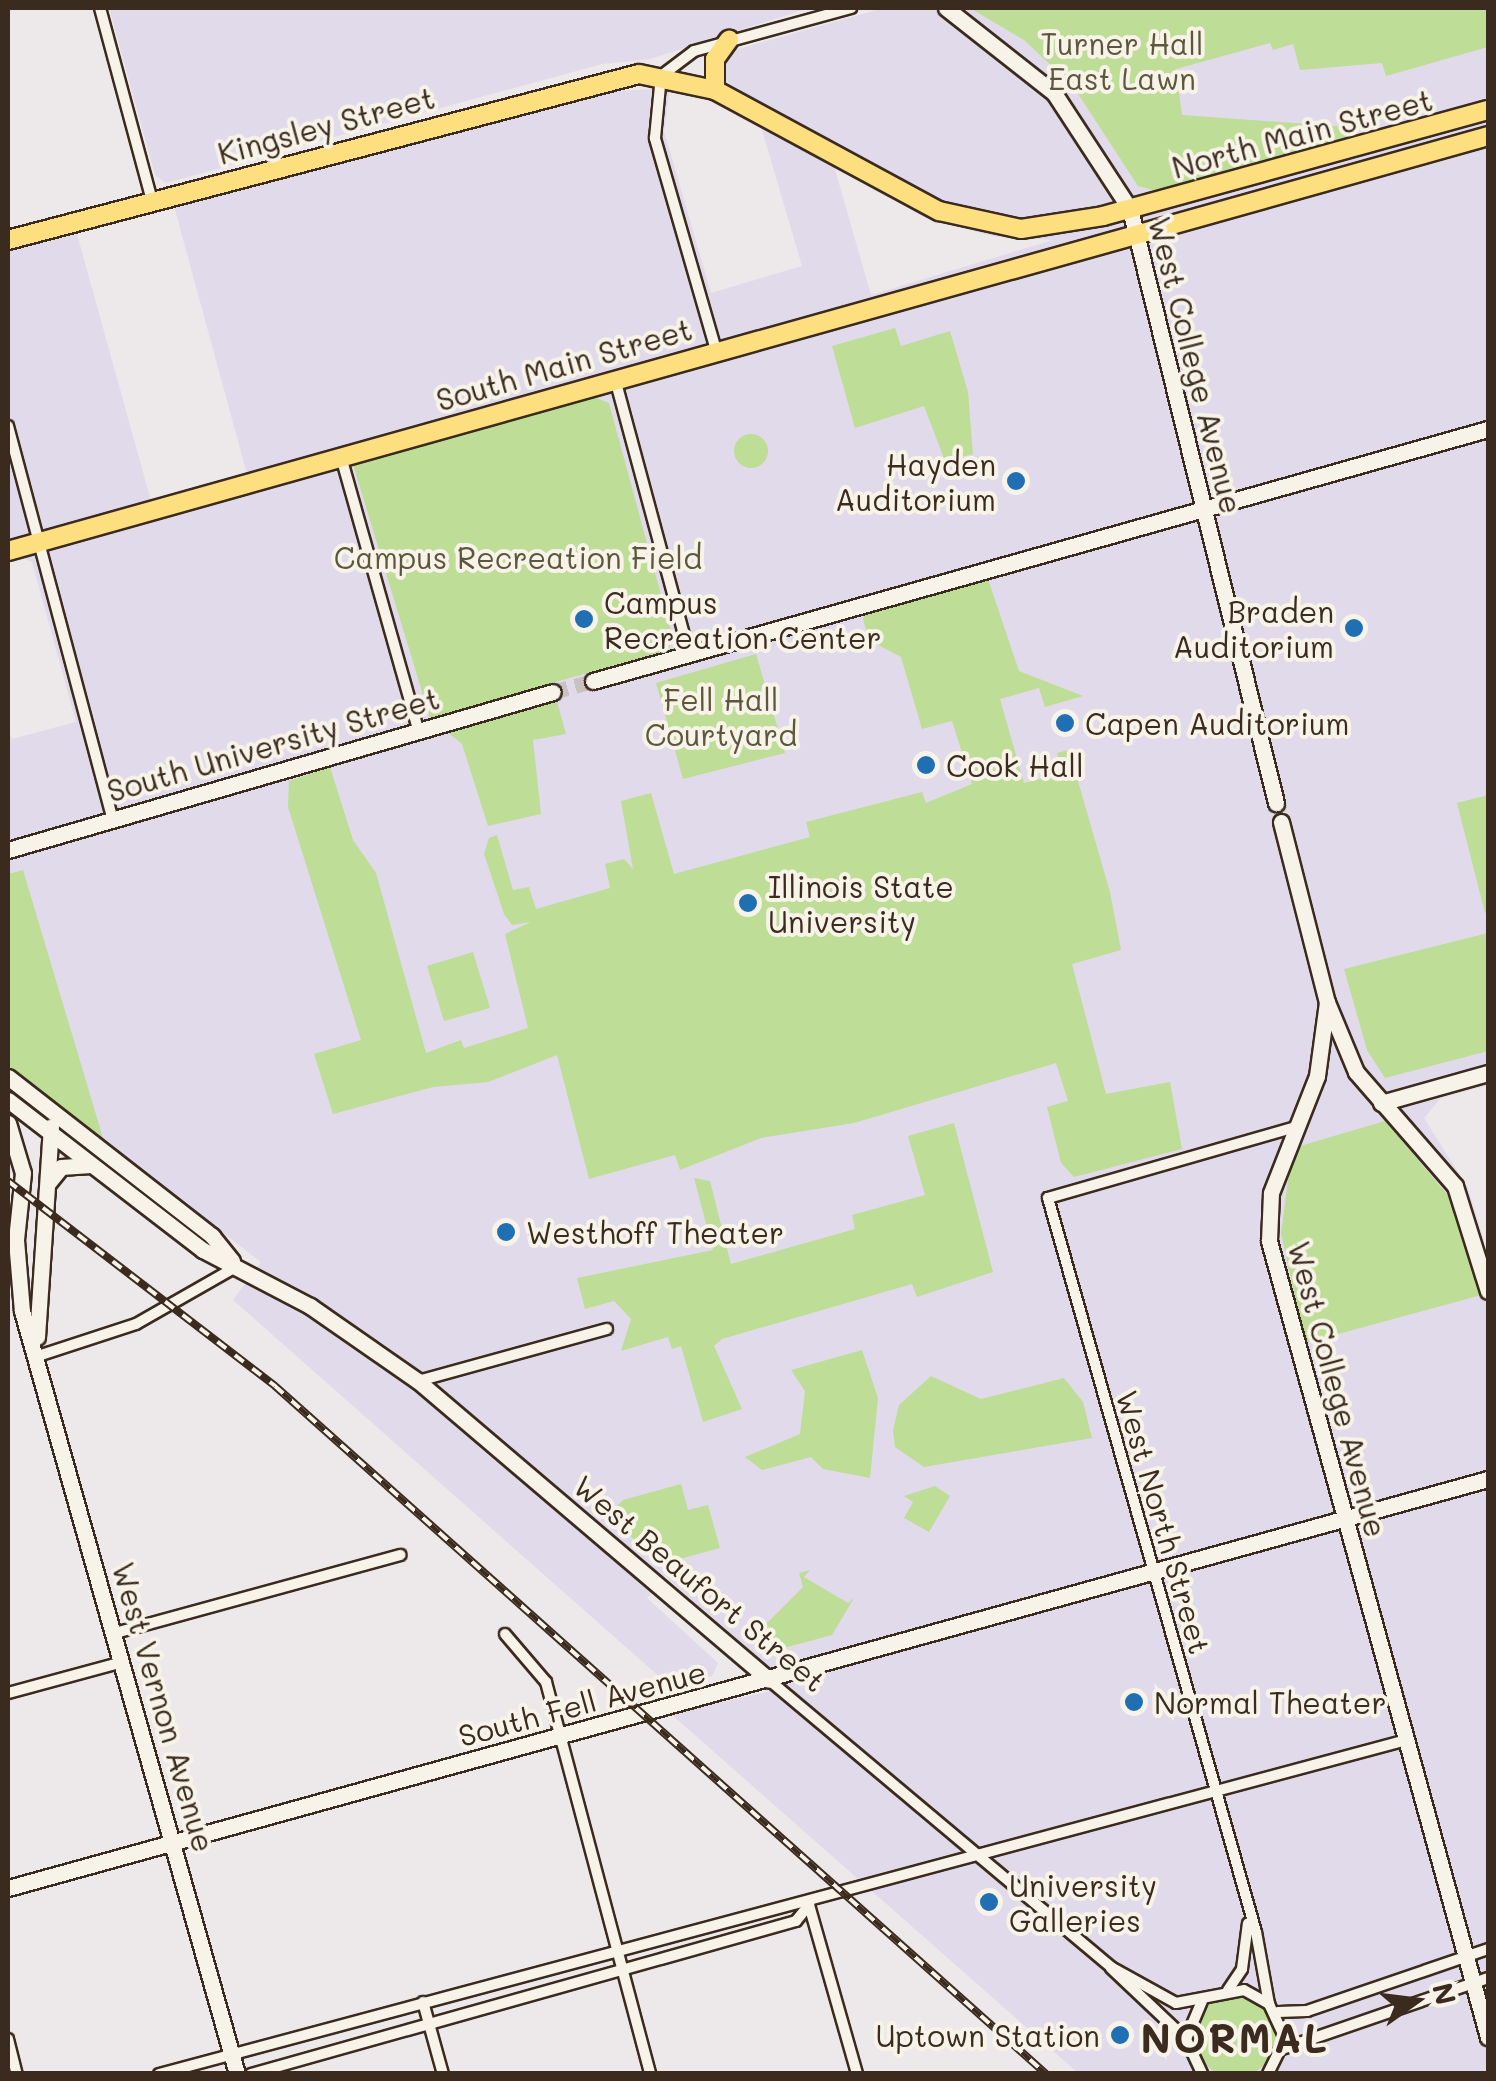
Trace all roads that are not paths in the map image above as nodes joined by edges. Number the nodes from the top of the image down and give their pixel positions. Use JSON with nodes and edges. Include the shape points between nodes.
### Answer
{"nodes":[{"id":1,"x":100,"y":8,"type":"edge"},
{"id":2,"x":851,"y":8,"type":"edge"},
{"id":3,"x":946,"y":8,"type":"edge"},
{"id":4,"x":729,"y":40,"type":"junction"},
{"id":5,"x":661,"y":76,"type":"junction"},
{"id":6,"x":714,"y":90,"type":"junction"},
{"id":7,"x":1488,"y":110,"type":"edge"},
{"id":8,"x":1488,"y":136,"type":"edge"},
{"id":9,"x":152,"y":201,"type":"junction"},
{"id":10,"x":1130,"y":209,"type":"junction"},
{"id":11,"x":1137,"y":232,"type":"junction"},
{"id":12,"x":8,"y":240,"type":"edge"},
{"id":13,"x":716,"y":350,"type":"junction"},
{"id":14,"x":615,"y":378,"type":"junction"},
{"id":15,"x":8,"y":426,"type":"edge"},
{"id":16,"x":1488,"y":428,"type":"edge"},
{"id":17,"x":341,"y":456,"type":"junction"},
{"id":18,"x":1202,"y":506,"type":"junction"},
{"id":19,"x":40,"y":542,"type":"junction"},
{"id":20,"x":8,"y":551,"type":"edge"},
{"id":21,"x":689,"y":653,"type":"junction"},
{"id":22,"x":592,"y":681,"type":"tunnel mouth"},
{"id":23,"x":553,"y":692,"type":"tunnel mouth"},
{"id":24,"x":418,"y":730,"type":"junction"},
{"id":25,"x":1276,"y":803,"type":"dead end"},
{"id":26,"x":113,"y":820,"type":"junction"},
{"id":27,"x":1281,"y":822,"type":"dead end"},
{"id":28,"x":8,"y":850,"type":"edge"},
{"id":29,"x":1327,"y":1002,"type":"junction"},
{"id":30,"x":1488,"y":1074,"type":"edge"},
{"id":31,"x":8,"y":1077,"type":"edge"},
{"id":32,"x":38,"y":1099,"type":"junction"},
{"id":33,"x":8,"y":1100,"type":"edge"},
{"id":34,"x":1381,"y":1103,"type":"junction"},
{"id":35,"x":8,"y":1123,"type":"edge"},
{"id":36,"x":1296,"y":1127,"type":"junction"},
{"id":37,"x":52,"y":1134,"type":"junction"},
{"id":38,"x":94,"y":1166,"type":"junction"},
{"id":39,"x":48,"y":1182,"type":"junction"},
{"id":40,"x":236,"y":1266,"type":"junction"},
{"id":41,"x":1488,"y":1291,"type":"edge"},
{"id":42,"x":607,"y":1329,"type":"dead end"},
{"id":43,"x":38,"y":1356,"type":"junction"},
{"id":44,"x":418,"y":1382,"type":"junction"},
{"id":45,"x":1488,"y":1479,"type":"edge"},
{"id":46,"x":1343,"y":1518,"type":"junction"},
{"id":47,"x":401,"y":1555,"type":"dead end"},
{"id":48,"x":1151,"y":1571,"type":"junction"},
{"id":49,"x":115,"y":1633,"type":"junction"},
{"id":50,"x":505,"y":1634,"type":"dead end"},
{"id":51,"x":123,"y":1662,"type":"junction"},
{"id":52,"x":769,"y":1680,"type":"junction"},
{"id":53,"x":8,"y":1693,"type":"edge"},
{"id":54,"x":560,"y":1738,"type":"junction"},
{"id":55,"x":1406,"y":1740,"type":"junction"},
{"id":56,"x":1215,"y":1794,"type":"junction"},
{"id":57,"x":174,"y":1844,"type":"junction"},
{"id":58,"x":984,"y":1859,"type":"junction"},
{"id":59,"x":8,"y":1888,"type":"edge"},
{"id":60,"x":809,"y":1904,"type":"junction"},
{"id":61,"x":1248,"y":1916,"type":"junction"},
{"id":62,"x":617,"y":1948,"type":"junction"},
{"id":63,"x":1488,"y":1949,"type":"edge"},
{"id":64,"x":1111,"y":1967,"type":"junction"},
{"id":65,"x":623,"y":1971,"type":"junction"},
{"id":66,"x":1475,"y":1972,"type":"edge"},
{"id":67,"x":1227,"y":1991,"type":"junction"},
{"id":68,"x":1203,"y":2000,"type":"junction"},
{"id":69,"x":423,"y":2002,"type":"junction"},
{"id":70,"x":1274,"y":2008,"type":"junction"},
{"id":71,"x":430,"y":2024,"type":"junction"},
{"id":72,"x":1488,"y":2036,"type":"edge"},
{"id":73,"x":8,"y":2039,"type":"edge"},
{"id":74,"x":1186,"y":2040,"type":"junction"},
{"id":75,"x":1282,"y":2049,"type":"junction"},
{"id":76,"x":232,"y":2054,"type":"junction"},
{"id":77,"x":17,"y":2074,"type":"edge"},
{"id":78,"x":159,"y":2074,"type":"edge"},
{"id":79,"x":238,"y":2074,"type":"edge"},
{"id":80,"x":251,"y":2074,"type":"edge"},
{"id":81,"x":443,"y":2074,"type":"edge"},
{"id":82,"x":650,"y":2074,"type":"edge"},
{"id":83,"x":857,"y":2074,"type":"edge"},
{"id":84,"x":1202,"y":2074,"type":"edge"},
{"id":85,"x":1268,"y":2074,"type":"edge"}],
"edges":[{"from":1,"to":9,"type":"street"},
{"from":2,"to":4,"type":"street","name":"Kingsley Street"},
{"from":3,"to":10,"type":"street","name":"West College Avenue","via":[[1054,94]]},
{"from":4,"to":5,"type":"street","name":"Kingsley Street","via":[[674,60]]},
{"from":4,"to":6,"type":"main road","via":[[715,59]]},
{"from":5,"to":6,"type":"main road","name":"Kingsley Street"},
{"from":5,"to":9,"type":"main road","name":"Kingsley Street","via":[[581,84]]},
{"from":5,"to":13,"type":"street","via":[[655,138]]},
{"from":6,"to":10,"type":"main road","name":"Kingsley Street","via":[[965,220],[1043,228]]},
{"from":7,"to":10,"type":"main road","name":"North Main Street"},
{"from":8,"to":11,"type":"main road","name":"North Main Street"},
{"from":9,"to":12,"type":"main road","name":"Kingsley Street"},
{"from":10,"to":11,"type":"street","name":"West College Avenue"},
{"from":11,"to":13,"type":"main road","name":"South Main Street"},
{"from":11,"to":18,"type":"street","name":"West College Avenue"},
{"from":13,"to":14,"type":"main road","name":"South Main Street"},
{"from":14,"to":17,"type":"main road","name":"South Main Street"},
{"from":14,"to":21,"type":"street"},
{"from":15,"to":19,"type":"street"},
{"from":16,"to":18,"type":"street"},
{"from":17,"to":19,"type":"main road","name":"South Main Street"},
{"from":17,"to":24,"type":"street"},
{"from":18,"to":21,"type":"street"},
{"from":18,"to":25,"type":"street","name":"West College Avenue"},
{"from":19,"to":20,"type":"main road","name":"South Main Street"},
{"from":19,"to":26,"type":"street"},
{"from":21,"to":22,"type":"street"},
{"from":23,"to":24,"type":"street","name":"South University Street"},
{"from":24,"to":26,"type":"street","name":"South University Street"},
{"from":26,"to":28,"type":"street","name":"South University Street"},
{"from":27,"to":29,"type":"street","name":"West College Avenue"},
{"from":29,"to":34,"type":"street","via":[[1356,1072]]},
{"from":29,"to":36,"type":"street","name":"West College Avenue","via":[[1318,1076]]},
{"from":30,"to":34,"type":"street"},
{"from":31,"to":32,"type":"street","name":"West Beaufort Street"},
{"from":32,"to":37,"type":"street","name":"West Vernon Avenue"},
{"from":32,"to":40,"type":"street","name":"West Beaufort Street","via":[[212,1236]]},
{"from":33,"to":37,"type":"street","name":"West Beaufort Street"},
{"from":34,"to":41,"type":"street","via":[[1455,1186]]},
{"from":35,"to":43,"type":"street","name":"West Vernon Avenue","via":[[23,1174],[18,1286]]},
{"from":36,"to":46,"type":"street","name":"West College Avenue","via":[[1271,1193],[1269,1241]]},
{"from":36,"to":48,"type":"street","name":"West North Street","via":[[1048,1198]]},
{"from":37,"to":38,"type":"street","name":"West Beaufort Street"},
{"from":37,"to":39,"type":"street","name":"West Vernon Avenue"},
{"from":38,"to":39,"type":"street","via":[[68,1164]]},
{"from":38,"to":40,"type":"street","name":"West Beaufort Street"},
{"from":39,"to":43,"type":"street","name":"West Vernon Avenue","via":[[36,1284]]},
{"from":40,"to":43,"type":"street","via":[[136,1324]]},
{"from":40,"to":44,"type":"street","name":"West Beaufort Street","via":[[310,1306]]},
{"from":42,"to":44,"type":"street"},
{"from":43,"to":49,"type":"street","name":"West Vernon Avenue"},
{"from":44,"to":52,"type":"street","name":"West Beaufort Street"},
{"from":45,"to":46,"type":"street","name":"South Fell Avenue"},
{"from":46,"to":48,"type":"street","name":"South Fell Avenue"},
{"from":46,"to":55,"type":"street","name":"West College Avenue"},
{"from":47,"to":49,"type":"street"},
{"from":48,"to":52,"type":"street","name":"South Fell Avenue"},
{"from":48,"to":56,"type":"street","name":"West North Street"},
{"from":49,"to":51,"type":"street","name":"West Vernon Avenue"},
{"from":50,"to":54,"type":"street","via":[[540,1669]]},
{"from":51,"to":53,"type":"street"},
{"from":51,"to":57,"type":"street","name":"West Vernon Avenue"},
{"from":52,"to":54,"type":"street","name":"South Fell Avenue"},
{"from":52,"to":58,"type":"street","name":"West Beaufort Street"},
{"from":54,"to":57,"type":"street","name":"South Fell Avenue"},
{"from":54,"to":62,"type":"street"},
{"from":55,"to":56,"type":"street"},
{"from":55,"to":66,"type":"street","name":"West College Avenue"},
{"from":56,"to":58,"type":"street"},
{"from":56,"to":61,"type":"street","name":"West North Street"},
{"from":57,"to":59,"type":"street","name":"South Fell Avenue"},
{"from":57,"to":76,"type":"street","name":"West Vernon Avenue"},
{"from":58,"to":60,"type":"street"},
{"from":58,"to":64,"type":"street","name":"West Beaufort Street"},
{"from":60,"to":62,"type":"street","via":[[792,1898]]},
{"from":60,"to":65,"type":"street","via":[[796,1921]]},
{"from":60,"to":83,"type":"street"},
{"from":61,"to":67,"type":"street","name":"West North Street","via":[[1242,1969]]},
{"from":61,"to":70,"type":"street","name":"West North Street"},
{"from":62,"to":65,"type":"street"},
{"from":62,"to":69,"type":"street"},
{"from":63,"to":66,"type":"street"},
{"from":64,"to":68,"type":"street","name":"West Beaufort Street","via":[[1176,2002]]},
{"from":64,"to":74,"type":"street","name":"West Beaufort Street"},
{"from":65,"to":71,"type":"street"},
{"from":65,"to":82,"type":"street"},
{"from":66,"to":70,"type":"street","via":[[1307,2010]]},
{"from":66,"to":72,"type":"street","name":"West College Avenue"},
{"from":66,"to":75,"type":"street"},
{"from":67,"to":68,"type":"street"},
{"from":67,"to":70,"type":"street","via":[[1244,1990]]},
{"from":68,"to":74,"type":"street"},
{"from":69,"to":71,"type":"street"},
{"from":69,"to":76,"type":"street"},
{"from":70,"to":75,"type":"street","name":"West North Street"},
{"from":71,"to":80,"type":"street"},
{"from":71,"to":81,"type":"street"},
{"from":73,"to":77,"type":"street"},
{"from":74,"to":84,"type":"street"},
{"from":75,"to":85,"type":"street"},
{"from":76,"to":78,"type":"street"},
{"from":76,"to":79,"type":"street","name":"West Vernon Avenue"}]}
